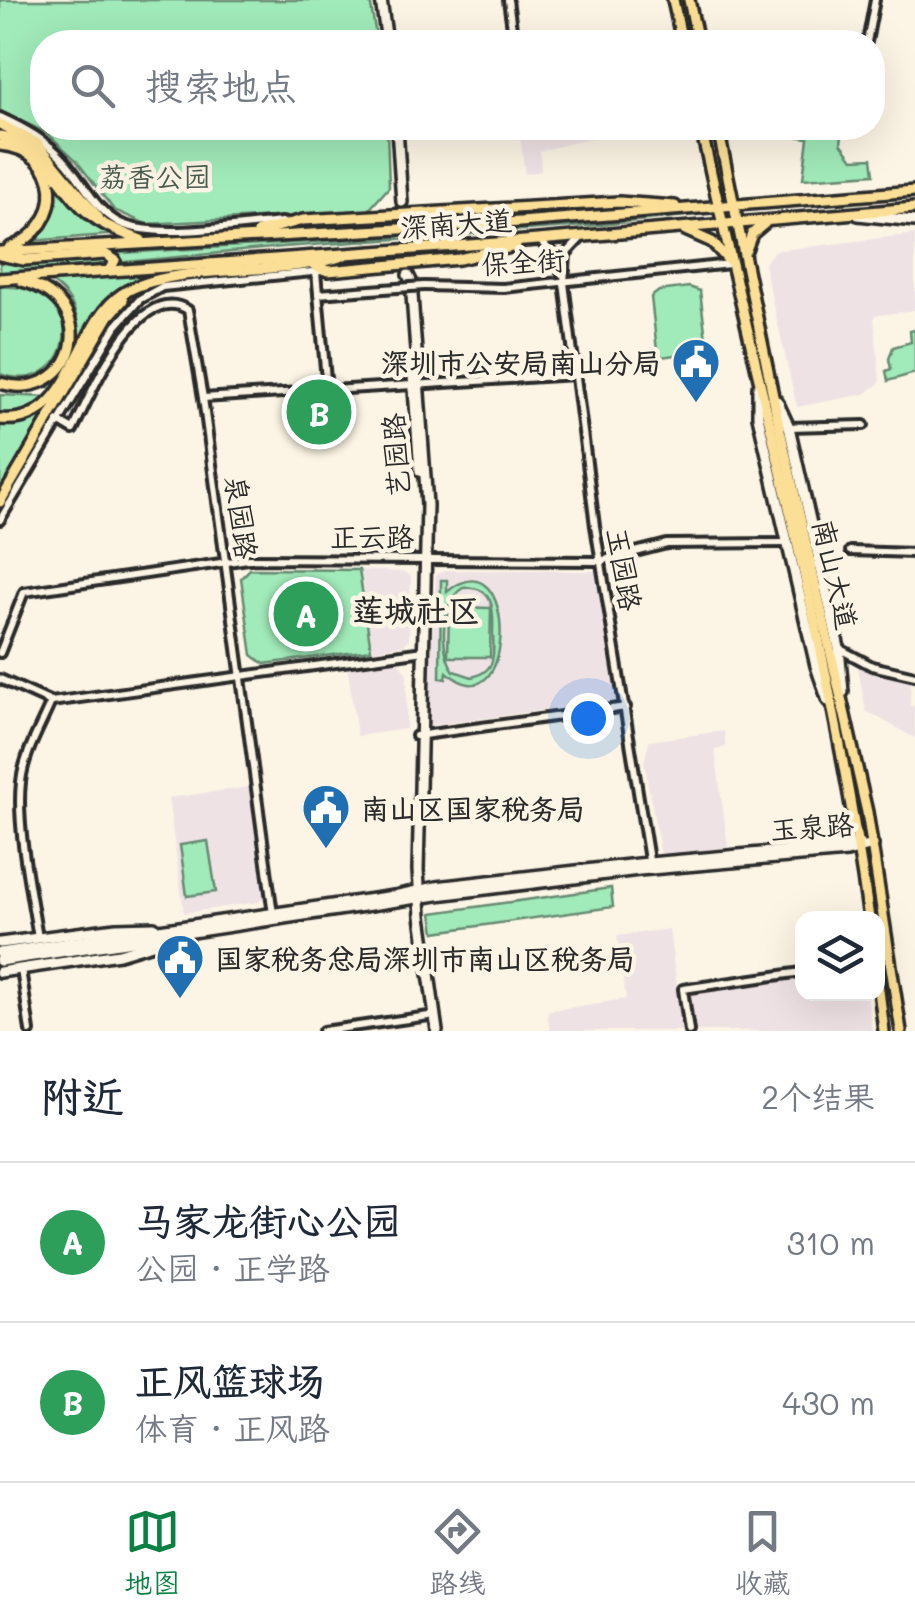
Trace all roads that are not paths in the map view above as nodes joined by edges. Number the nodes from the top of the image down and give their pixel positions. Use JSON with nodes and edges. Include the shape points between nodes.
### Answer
{"nodes":[{"id":1,"x":381,"y":0,"type":"edge"},
{"id":2,"x":508,"y":0,"type":"edge"},
{"id":3,"x":672,"y":0,"type":"edge"},
{"id":4,"x":688,"y":0,"type":"edge"},
{"id":5,"x":875,"y":0,"type":"edge"},
{"id":6,"x":385,"y":30,"type":"edge"},
{"id":7,"x":512,"y":30,"type":"edge"},
{"id":8,"x":679,"y":30,"type":"edge"},
{"id":9,"x":695,"y":30,"type":"edge"},
{"id":10,"x":869,"y":30,"type":"edge"},
{"id":11,"x":0,"y":120,"type":"edge"},
{"id":12,"x":30,"y":133,"type":"edge"},
{"id":13,"x":0,"y":136,"type":"edge"},
{"id":14,"x":30,"y":137,"type":"edge"},
{"id":15,"x":33,"y":140,"type":"edge"},
{"id":16,"x":42,"y":140,"type":"edge"},
{"id":17,"x":398,"y":140,"type":"edge"},
{"id":18,"x":704,"y":140,"type":"edge"},
{"id":19,"x":721,"y":140,"type":"edge"},
{"id":20,"x":0,"y":144,"type":"edge"},
{"id":21,"x":915,"y":192,"type":"edge"},
{"id":22,"x":402,"y":202,"type":"tunnel mouth"},
{"id":23,"x":564,"y":205,"type":"junction"},
{"id":24,"x":736,"y":205,"type":"junction"},
{"id":25,"x":718,"y":207,"type":"junction"},
{"id":26,"x":688,"y":208,"type":"junction"},
{"id":27,"x":915,"y":208,"type":"edge"},
{"id":28,"x":851,"y":214,"type":"junction"},
{"id":29,"x":773,"y":220,"type":"junction"},
{"id":30,"x":915,"y":220,"type":"edge"},
{"id":31,"x":293,"y":221,"type":"junction"},
{"id":32,"x":520,"y":222,"type":"junction"},
{"id":33,"x":103,"y":223,"type":"junction"},
{"id":34,"x":740,"y":223,"type":"junction"},
{"id":35,"x":722,"y":225,"type":"junction"},
{"id":36,"x":672,"y":229,"type":"junction"},
{"id":37,"x":248,"y":236,"type":"junction"},
{"id":38,"x":583,"y":236,"type":"junction"},
{"id":39,"x":538,"y":240,"type":"junction"},
{"id":40,"x":149,"y":242,"type":"junction"},
{"id":41,"x":0,"y":252,"type":"edge"},
{"id":42,"x":356,"y":252,"type":"junction"},
{"id":43,"x":274,"y":258,"type":"junction"},
{"id":44,"x":746,"y":258,"type":"junction"},
{"id":45,"x":730,"y":264,"type":"junction"},
{"id":46,"x":314,"y":268,"type":"junction"},
{"id":47,"x":107,"y":271,"type":"junction"},
{"id":48,"x":2,"y":279,"type":"edge"},
{"id":49,"x":564,"y":280,"type":"junction"},
{"id":50,"x":150,"y":282,"type":"junction"},
{"id":51,"x":318,"y":294,"type":"junction"},
{"id":52,"x":575,"y":375,"type":"junction"},
{"id":53,"x":0,"y":383,"type":"edge"},
{"id":54,"x":416,"y":384,"type":"junction"},
{"id":55,"x":758,"y":387,"type":"junction"},
{"id":56,"x":328,"y":390,"type":"junction"},
{"id":57,"x":204,"y":398,"type":"junction"},
{"id":58,"x":777,"y":401,"type":"junction"},
{"id":59,"x":0,"y":419,"type":"edge"},
{"id":60,"x":58,"y":421,"type":"junction"},
{"id":61,"x":864,"y":425,"type":"dead end"},
{"id":62,"x":789,"y":428,"type":"junction"},
{"id":63,"x":0,"y":501,"type":"edge"},
{"id":64,"x":0,"y":520,"type":"edge"},
{"id":65,"x":788,"y":543,"type":"junction"},
{"id":66,"x":850,"y":551,"type":"dead end"},
{"id":67,"x":915,"y":552,"type":"edge"},
{"id":68,"x":424,"y":558,"type":"junction"},
{"id":69,"x":600,"y":561,"type":"junction"},
{"id":70,"x":226,"y":562,"type":"junction"},
{"id":71,"x":802,"y":606,"type":"junction"},
{"id":72,"x":812,"y":614,"type":"junction"},
{"id":73,"x":839,"y":648,"type":"junction"},
{"id":74,"x":422,"y":652,"type":"junction"},
{"id":75,"x":0,"y":653,"type":"edge"},
{"id":76,"x":241,"y":676,"type":"junction"},
{"id":77,"x":915,"y":676,"type":"edge"},
{"id":78,"x":0,"y":679,"type":"edge"},
{"id":79,"x":51,"y":702,"type":"junction"},
{"id":80,"x":844,"y":704,"type":"junction"},
{"id":81,"x":626,"y":707,"type":"junction"},
{"id":82,"x":830,"y":707,"type":"junction"},
{"id":83,"x":419,"y":735,"type":"junction"},
{"id":84,"x":873,"y":845,"type":"junction"},
{"id":85,"x":858,"y":847,"type":"junction"},
{"id":86,"x":650,"y":866,"type":"junction"},
{"id":87,"x":417,"y":895,"type":"junction"},
{"id":88,"x":867,"y":911,"type":"edge"},
{"id":89,"x":273,"y":914,"type":"junction"},
{"id":90,"x":172,"y":932,"type":"junction"},
{"id":91,"x":38,"y":938,"type":"junction"},
{"id":92,"x":0,"y":943,"type":"edge"},
{"id":93,"x":0,"y":953,"type":"edge"},
{"id":94,"x":0,"y":961,"type":"edge"},
{"id":95,"x":21,"y":968,"type":"junction"},
{"id":96,"x":0,"y":972,"type":"edge"},
{"id":97,"x":795,"y":973,"type":"edge"},
{"id":98,"x":880,"y":1001,"type":"edge"},
{"id":99,"x":430,"y":1016,"type":"junction"},
{"id":100,"x":30,"y":1031,"type":"edge"},
{"id":101,"x":324,"y":1031,"type":"edge"},
{"id":102,"x":434,"y":1031,"type":"edge"},
{"id":103,"x":689,"y":1031,"type":"edge"},
{"id":104,"x":884,"y":1031,"type":"edge"},
{"id":105,"x":901,"y":1031,"type":"edge"}],
"edges":[{"from":1,"to":6,"type":"street"},
{"from":2,"to":7,"type":"street"},
{"from":3,"to":8,"type":"main road"},
{"from":4,"to":9,"type":"main road"},
{"from":5,"to":10,"type":"street"},
{"from":11,"to":12,"type":"street"},
{"from":11,"to":14,"type":"main road"},
{"from":13,"to":33,"type":"main road","via":[[30,146]]},
{"from":15,"to":33,"type":"main road"},
{"from":16,"to":31,"type":"street","via":[[120,222],[164,231]]},
{"from":17,"to":22,"type":"street"},
{"from":18,"to":25,"type":"main road","name":"南山大道"},
{"from":19,"to":24,"type":"main road","name":"南山大道"},
{"from":20,"to":41,"type":"main road","via":[[36,160],[51,192],[48,215],[34,235]]},
{"from":21,"to":24,"type":"main road","name":"深南大道"},
{"from":23,"to":26,"type":"main road"},
{"from":23,"to":31,"type":"main road"},
{"from":23,"to":32,"type":"main road"},
{"from":24,"to":25,"type":"main road","name":"深南大道"},
{"from":24,"to":34,"type":"main road","name":"南山大道"},
{"from":25,"to":26,"type":"main road","name":"深南大道"},
{"from":25,"to":35,"type":"main road","name":"南山大道"},
{"from":26,"to":32,"type":"main road","name":"深南大道"},
{"from":27,"to":28,"type":"main road","name":"深南大道"},
{"from":28,"to":29,"type":"main road","name":"深南大道"},
{"from":28,"to":30,"type":"street"},
{"from":29,"to":34,"type":"main road","name":"深南大道"},
{"from":29,"to":44,"type":"main road","via":[[752,234]]},
{"from":31,"to":37,"type":"main road"},
{"from":32,"to":37,"type":"main road","name":"深南大道"},
{"from":33,"to":40,"type":"main road"},
{"from":34,"to":35,"type":"main road","name":"深南大道"},
{"from":34,"to":44,"type":"main road","name":"南山大道"},
{"from":35,"to":36,"type":"main road","name":"深南大道"},
{"from":35,"to":45,"type":"main road","name":"南山大道"},
{"from":36,"to":38,"type":"main road","name":"深南大道"},
{"from":36,"to":45,"type":"main road","via":[[704,237]]},
{"from":37,"to":40,"type":"main road","name":"深南大道"},
{"from":38,"to":39,"type":"main road","name":"深南大道"},
{"from":38,"to":49,"type":"street","via":[[569,248]]},
{"from":39,"to":42,"type":"main road","name":"深南大道"},
{"from":39,"to":46,"type":"main road","via":[[459,259]]},
{"from":39,"to":49,"type":"street","via":[[554,253]]},
{"from":40,"to":41,"type":"main road","name":"深南大道"},
{"from":41,"to":47,"type":"main road","via":[[24,260],[106,254],[115,260]]},
{"from":42,"to":43,"type":"main road","name":"深南大道"},
{"from":42,"to":46,"type":"main road"},
{"from":43,"to":46,"type":"main road"},
{"from":43,"to":47,"type":"main road","name":"深南大道"},
{"from":44,"to":58,"type":"main road","name":"南山大道"},
{"from":45,"to":49,"type":"street","name":"保全街"},
{"from":45,"to":55,"type":"main road","name":"南山大道"},
{"from":46,"to":50,"type":"main road"},
{"from":46,"to":51,"type":"street"},
{"from":46,"to":60,"type":"street","via":[[151,292],[116,326]]},
{"from":47,"to":48,"type":"main road","name":"深南大道"},
{"from":48,"to":53,"type":"main road","via":[[48,290],[62,304],[72,340],[51,376],[33,386]]},
{"from":49,"to":51,"type":"street","name":"保全街","bridge":true},
{"from":49,"to":52,"type":"street","name":"玉园路"},
{"from":50,"to":59,"type":"main road","via":[[112,302],[40,412]]},
{"from":50,"to":63,"type":"main road","via":[[110,316]]},
{"from":51,"to":56,"type":"street"},
{"from":52,"to":54,"type":"street"},
{"from":52,"to":69,"type":"street","name":"玉园路"},
{"from":54,"to":54,"type":"street","name":"艺园路","via":[[411,280],[408,274]]},
{"from":54,"to":56,"type":"street"},
{"from":54,"to":68,"type":"street","name":"艺园路"},
{"from":55,"to":65,"type":"street","via":[[758,416]]},
{"from":55,"to":72,"type":"main road","name":"南山大道"},
{"from":56,"to":57,"type":"street"},
{"from":57,"to":60,"type":"street","name":"泉园路","via":[[190,313],[181,305],[158,307],[124,335],[72,430]]},
{"from":57,"to":70,"type":"street","name":"泉园路"},
{"from":58,"to":62,"type":"street"},
{"from":58,"to":80,"type":"main road","name":"南山大道"},
{"from":60,"to":64,"type":"street"},
{"from":61,"to":62,"type":"street"},
{"from":62,"to":73,"type":"street"},
{"from":65,"to":69,"type":"street","name":"正云路","via":[[667,544]]},
{"from":65,"to":71,"type":"street"},
{"from":66,"to":67,"type":"street"},
{"from":68,"to":69,"type":"street","name":"正云路"},
{"from":68,"to":70,"type":"street","name":"正云路"},
{"from":68,"to":74,"type":"street","name":"艺园路"},
{"from":69,"to":81,"type":"street","name":"玉园路"},
{"from":70,"to":75,"type":"street","name":"正云路","via":[[24,592]]},
{"from":70,"to":76,"type":"street","name":"泉园路"},
{"from":71,"to":72,"type":"main road"},
{"from":71,"to":82,"type":"street"},
{"from":72,"to":82,"type":"main road","name":"南山大道"},
{"from":73,"to":77,"type":"street","via":[[872,666]]},
{"from":73,"to":80,"type":"street"},
{"from":74,"to":76,"type":"street"},
{"from":74,"to":83,"type":"street","name":"艺园路"},
{"from":76,"to":79,"type":"street"},
{"from":76,"to":89,"type":"street","name":"泉园路"},
{"from":78,"to":79,"type":"street"},
{"from":79,"to":91,"type":"street","via":[[21,782]]},
{"from":80,"to":84,"type":"main road","name":"南山大道"},
{"from":81,"to":83,"type":"street"},
{"from":81,"to":86,"type":"street","name":"玉园路"},
{"from":82,"to":85,"type":"main road","name":"南山大道"},
{"from":83,"to":87,"type":"street","name":"艺园路"},
{"from":84,"to":85,"type":"street","name":"玉泉路"},
{"from":84,"to":105,"type":"main road","name":"南山大道"},
{"from":85,"to":86,"type":"street","name":"玉泉路"},
{"from":85,"to":88,"type":"main road","name":"南山大道"},
{"from":86,"to":87,"type":"street","name":"玉泉路"},
{"from":87,"to":89,"type":"street","name":"玉泉路"},
{"from":87,"to":90,"type":"street","name":"玉泉路"},
{"from":87,"to":99,"type":"street","name":"艺园路"},
{"from":87,"to":102,"type":"street","name":"艺园路"},
{"from":89,"to":90,"type":"street","name":"玉泉路"},
{"from":90,"to":91,"type":"street","via":[[131,926]]},
{"from":90,"to":93,"type":"street","name":"玉泉路"},
{"from":90,"to":94,"type":"street","name":"玉泉路"},
{"from":90,"to":95,"type":"street","via":[[118,954]]},
{"from":91,"to":92,"type":"street"},
{"from":95,"to":96,"type":"street"},
{"from":95,"to":100,"type":"street"},
{"from":97,"to":103,"type":"street","via":[[683,989]]},
{"from":98,"to":104,"type":"main road"},
{"from":99,"to":101,"type":"street"},
{"from":99,"to":102,"type":"street","name":"艺园路"}]}
